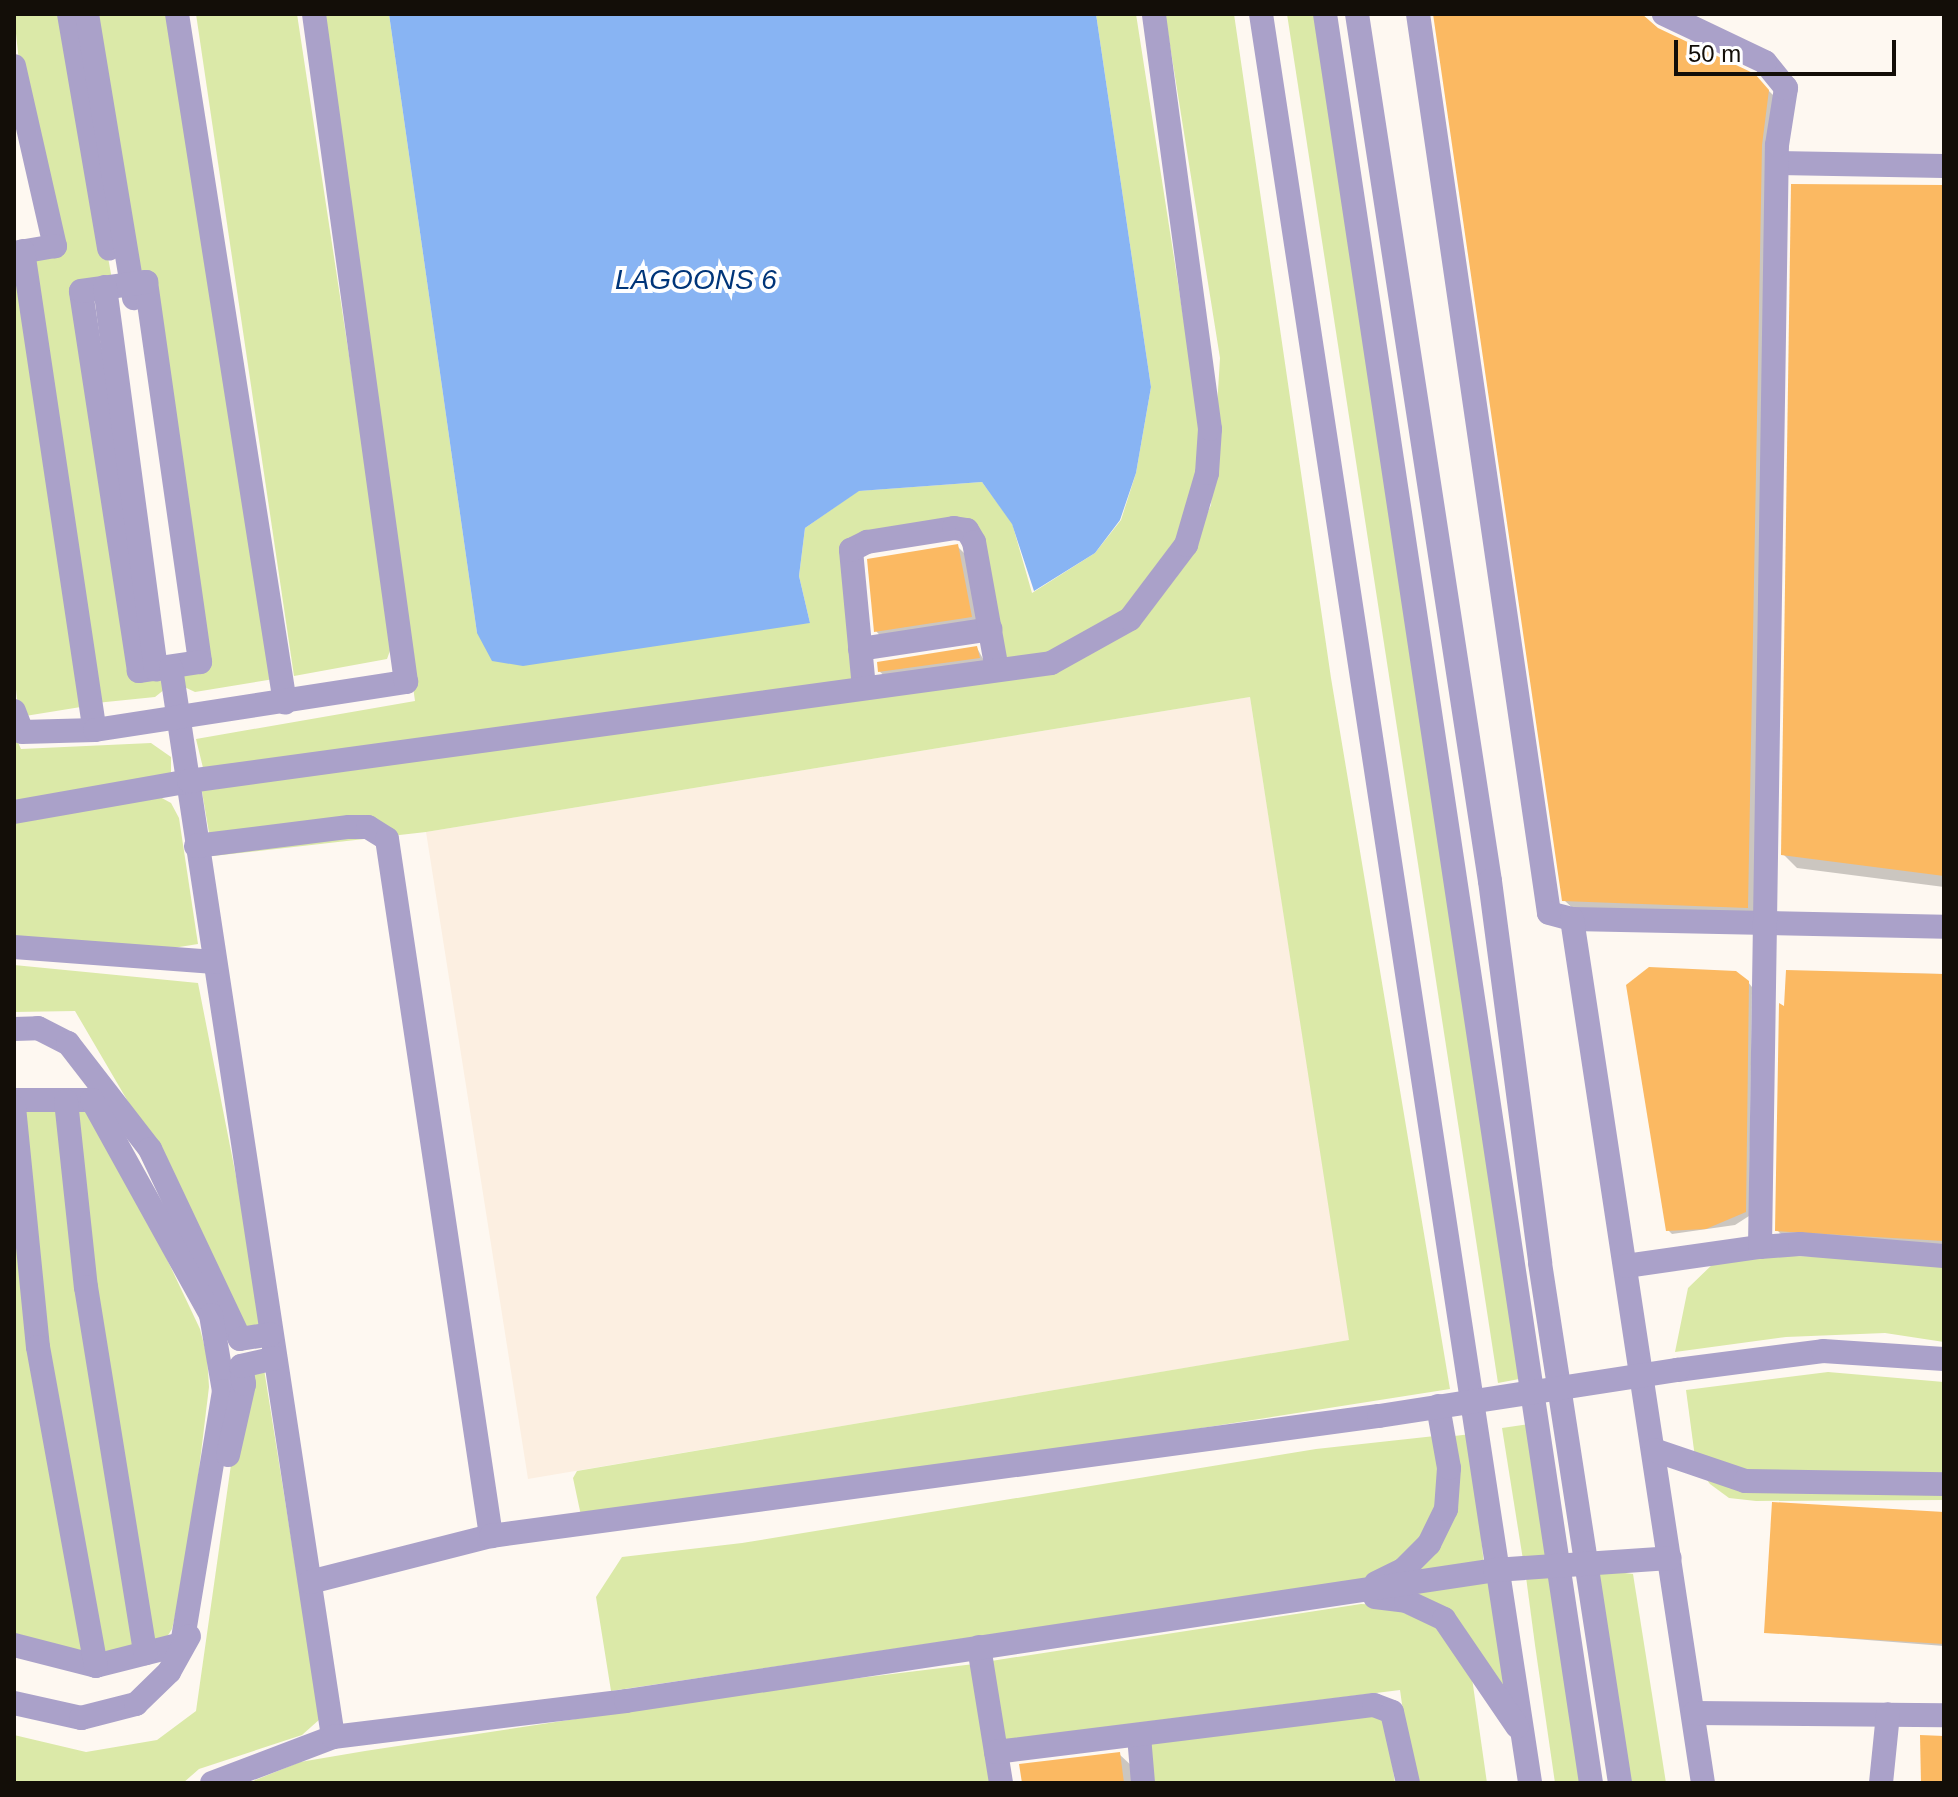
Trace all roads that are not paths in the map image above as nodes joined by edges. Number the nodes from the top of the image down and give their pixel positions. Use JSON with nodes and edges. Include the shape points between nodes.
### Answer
{"nodes":[{"id":1,"x":69,"y":14,"type":"edge"},
{"id":2,"x":87,"y":14,"type":"edge"},
{"id":3,"x":177,"y":14,"type":"edge"},
{"id":4,"x":314,"y":14,"type":"edge"},
{"id":5,"x":1154,"y":14,"type":"edge"},
{"id":6,"x":1261,"y":14,"type":"edge"},
{"id":7,"x":1325,"y":14,"type":"edge"},
{"id":8,"x":1357,"y":14,"type":"edge"},
{"id":9,"x":1418,"y":14,"type":"edge"},
{"id":10,"x":1664,"y":14,"type":"edge"},
{"id":11,"x":14,"y":66,"type":"edge"},
{"id":12,"x":1777,"y":163,"type":"junction"},
{"id":13,"x":1944,"y":166,"type":"edge"},
{"id":14,"x":19,"y":252,"type":"edge"},
{"id":15,"x":118,"y":286,"type":"junction"},
{"id":16,"x":152,"y":419,"type":"dead end"},
{"id":17,"x":170,"y":551,"type":"dead end"},
{"id":18,"x":990,"y":629,"type":"junction"},
{"id":19,"x":860,"y":649,"type":"junction"},
{"id":20,"x":171,"y":669,"type":"junction"},
{"id":21,"x":997,"y":670,"type":"junction"},
{"id":22,"x":864,"y":688,"type":"junction"},
{"id":23,"x":285,"y":703,"type":"junction"},
{"id":24,"x":14,"y":711,"type":"edge"},
{"id":25,"x":180,"y":721,"type":"junction"},
{"id":26,"x":95,"y":730,"type":"junction"},
{"id":27,"x":189,"y":781,"type":"junction"},
{"id":28,"x":14,"y":812,"type":"edge"},
{"id":29,"x":196,"y":846,"type":"junction"},
{"id":30,"x":1572,"y":919,"type":"junction"},
{"id":31,"x":1765,"y":923,"type":"junction"},
{"id":32,"x":1944,"y":927,"type":"edge"},
{"id":33,"x":14,"y":947,"type":"edge"},
{"id":34,"x":214,"y":962,"type":"junction"},
{"id":35,"x":14,"y":1029,"type":"edge"},
{"id":36,"x":14,"y":1100,"type":"edge"},
{"id":37,"x":66,"y":1101,"type":"junction"},
{"id":38,"x":14,"y":1107,"type":"edge"},
{"id":39,"x":1760,"y":1247,"type":"junction"},
{"id":40,"x":1944,"y":1256,"type":"edge"},
{"id":41,"x":1626,"y":1266,"type":"junction"},
{"id":42,"x":271,"y":1334,"type":"junction"},
{"id":43,"x":275,"y":1358,"type":"junction"},
{"id":44,"x":1944,"y":1359,"type":"edge"},
{"id":45,"x":1438,"y":1406,"type":"junction"},
{"id":46,"x":1654,"y":1450,"type":"junction"},
{"id":47,"x":1944,"y":1484,"type":"edge"},
{"id":48,"x":491,"y":1536,"type":"junction"},
{"id":49,"x":1670,"y":1558,"type":"junction"},
{"id":50,"x":1589,"y":1563,"type":"junction"},
{"id":51,"x":1559,"y":1565,"type":"junction"},
{"id":52,"x":1495,"y":1570,"type":"junction"},
{"id":53,"x":310,"y":1582,"type":"junction"},
{"id":54,"x":1352,"y":1594,"type":"junction"},
{"id":55,"x":14,"y":1645,"type":"edge"},
{"id":56,"x":979,"y":1647,"type":"junction"},
{"id":57,"x":145,"y":1653,"type":"junction"},
{"id":58,"x":96,"y":1666,"type":"junction"},
{"id":59,"x":14,"y":1703,"type":"edge"},
{"id":60,"x":1694,"y":1713,"type":"junction"},
{"id":61,"x":1888,"y":1714,"type":"junction"},
{"id":62,"x":1944,"y":1715,"type":"edge"},
{"id":63,"x":1523,"y":1735,"type":"junction"},
{"id":64,"x":1139,"y":1736,"type":"junction"},
{"id":65,"x":333,"y":1737,"type":"junction"},
{"id":66,"x":996,"y":1752,"type":"junction"},
{"id":67,"x":212,"y":1783,"type":"edge"},
{"id":68,"x":1001,"y":1783,"type":"edge"},
{"id":69,"x":1143,"y":1783,"type":"edge"},
{"id":70,"x":1408,"y":1783,"type":"edge"},
{"id":71,"x":1530,"y":1783,"type":"edge"},
{"id":72,"x":1591,"y":1783,"type":"edge"},
{"id":73,"x":1620,"y":1783,"type":"edge"},
{"id":74,"x":1703,"y":1783,"type":"edge"},
{"id":75,"x":1881,"y":1783,"type":"edge"}],
"edges":[{"from":1,"to":15,"type":"street"},
{"from":2,"to":15,"type":"street"},
{"from":3,"to":23,"type":"street"},
{"from":4,"to":23,"type":"street","via":[[406,682]]},
{"from":5,"to":21,"type":"street","via":[[1210,429],[1207,473],[1186,545],[1130,619],[1051,663]]},
{"from":6,"to":52,"type":"street"},
{"from":7,"to":51,"type":"street"},
{"from":8,"to":50,"type":"street"},
{"from":9,"to":30,"type":"street","via":[[1547,907],[1555,918]]},
{"from":10,"to":12,"type":"street","via":[[1779,73],[1786,88]]},
{"from":11,"to":14,"type":"street","via":[[55,246]]},
{"from":12,"to":13,"type":"street"},
{"from":12,"to":31,"type":"street"},
{"from":14,"to":26,"type":"street"},
{"from":15,"to":16,"type":"street"},
{"from":15,"to":20,"type":"street","via":[[146,282],[200,662]]},
{"from":15,"to":20,"type":"street","via":[[81,291],[137,668]]},
{"from":17,"to":20,"type":"street"},
{"from":18,"to":19,"type":"street"},
{"from":18,"to":19,"type":"street","via":[[974,542],[967,530],[954,528],[867,542],[851,550]]},
{"from":18,"to":21,"type":"street"},
{"from":19,"to":22,"type":"street"},
{"from":20,"to":25,"type":"street"},
{"from":21,"to":22,"type":"street"},
{"from":22,"to":27,"type":"street"},
{"from":23,"to":25,"type":"street"},
{"from":24,"to":26,"type":"street","via":[[22,732]]},
{"from":25,"to":26,"type":"street"},
{"from":25,"to":27,"type":"street"},
{"from":27,"to":28,"type":"street"},
{"from":27,"to":29,"type":"street"},
{"from":29,"to":34,"type":"street"},
{"from":29,"to":48,"type":"street","via":[[349,827],[368,827],[387,839]]},
{"from":30,"to":31,"type":"street"},
{"from":30,"to":41,"type":"street"},
{"from":31,"to":32,"type":"street"},
{"from":31,"to":39,"type":"street"},
{"from":33,"to":34,"type":"street"},
{"from":34,"to":42,"type":"street"},
{"from":35,"to":42,"type":"street","via":[[38,1028],[68,1043],[150,1149],[240,1339]]},
{"from":36,"to":37,"type":"street"},
{"from":37,"to":57,"type":"street","via":[[86,1287]]},
{"from":37,"to":57,"type":"street","via":[[92,1100],[156,1213],[211,1315],[224,1391],[182,1644]]},
{"from":38,"to":58,"type":"street","via":[[38,1347]]},
{"from":39,"to":40,"type":"street","via":[[1814,1245]]},
{"from":39,"to":41,"type":"street"},
{"from":41,"to":46,"type":"street"},
{"from":42,"to":43,"type":"street"},
{"from":43,"to":53,"type":"street"},
{"from":43,"to":59,"type":"street","via":[[241,1366],[244,1384],[186,1648],[169,1672],[136,1704],[81,1718]]},
{"from":44,"to":45,"type":"street","bridge":true,"via":[[1823,1351]]},
{"from":45,"to":48,"type":"street","bridge":true},
{"from":45,"to":54,"type":"street","via":[[1449,1468],[1446,1509],[1429,1544],[1403,1570]]},
{"from":46,"to":47,"type":"street","via":[[1745,1481]]},
{"from":46,"to":49,"type":"street"},
{"from":48,"to":53,"type":"street"},
{"from":49,"to":50,"type":"street"},
{"from":49,"to":60,"type":"street"},
{"from":50,"to":51,"type":"street"},
{"from":50,"to":73,"type":"street"},
{"from":51,"to":52,"type":"street"},
{"from":51,"to":72,"type":"street"},
{"from":52,"to":54,"type":"street"},
{"from":52,"to":63,"type":"street"},
{"from":53,"to":65,"type":"street"},
{"from":54,"to":56,"type":"street"},
{"from":54,"to":63,"type":"street","via":[[1406,1601],[1444,1619]]},
{"from":55,"to":58,"type":"street"},
{"from":56,"to":65,"type":"street","via":[[626,1701]]},
{"from":56,"to":66,"type":"street"},
{"from":57,"to":58,"type":"street"},
{"from":60,"to":61,"type":"street"},
{"from":60,"to":74,"type":"street"},
{"from":61,"to":62,"type":"street"},
{"from":61,"to":75,"type":"street"},
{"from":63,"to":71,"type":"street"},
{"from":64,"to":66,"type":"street"},
{"from":64,"to":69,"type":"street"},
{"from":64,"to":70,"type":"street","via":[[1374,1705],[1392,1712]]},
{"from":65,"to":67,"type":"street","via":[[273,1755]]},
{"from":66,"to":68,"type":"street"}]}
